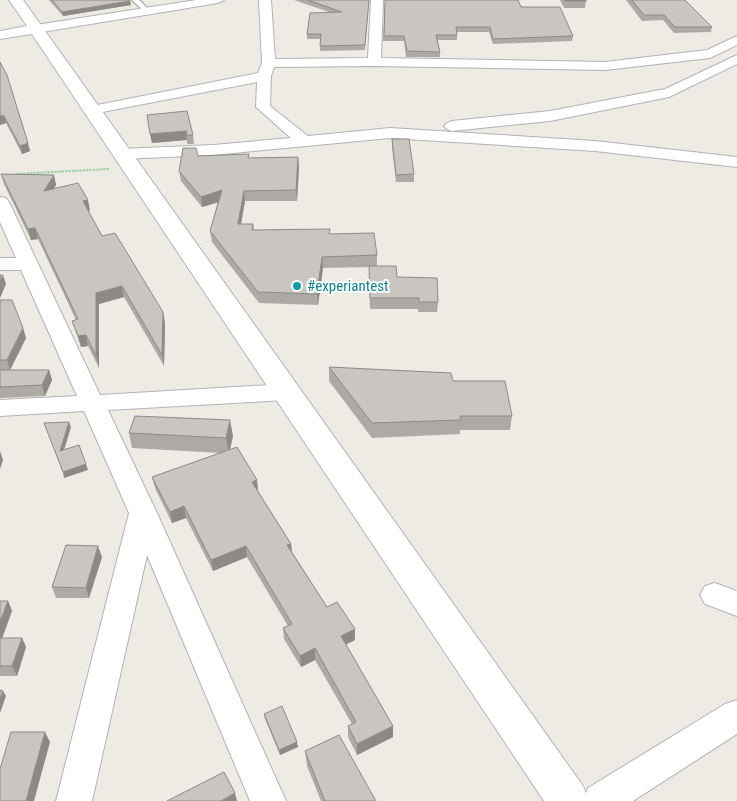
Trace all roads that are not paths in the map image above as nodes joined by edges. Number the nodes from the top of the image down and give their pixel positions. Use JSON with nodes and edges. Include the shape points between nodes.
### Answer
{"nodes":[{"id":1,"x":16,"y":0,"type":"edge"},
{"id":2,"x":135,"y":0,"type":"edge"},
{"id":3,"x":218,"y":0,"type":"edge"},
{"id":4,"x":266,"y":0,"type":"edge"},
{"id":5,"x":377,"y":0,"type":"edge"},
{"id":6,"x":147,"y":12,"type":"junction"},
{"id":7,"x":36,"y":29,"type":"junction"},
{"id":8,"x":0,"y":35,"type":"edge"},
{"id":9,"x":737,"y":40,"type":"edge"},
{"id":10,"x":737,"y":58,"type":"edge"},
{"id":11,"x":374,"y":62,"type":"junction"},
{"id":12,"x":266,"y":70,"type":"junction"},
{"id":13,"x":92,"y":110,"type":"junction"},
{"id":14,"x":390,"y":133,"type":"junction"},
{"id":15,"x":303,"y":140,"type":"junction"},
{"id":16,"x":126,"y":161,"type":"junction"},
{"id":17,"x":737,"y":162,"type":"edge"},
{"id":18,"x":0,"y":202,"type":"edge"},
{"id":19,"x":0,"y":264,"type":"edge"},
{"id":20,"x":27,"y":264,"type":"junction"},
{"id":21,"x":286,"y":392,"type":"junction"},
{"id":22,"x":91,"y":404,"type":"junction"},
{"id":23,"x":0,"y":408,"type":"edge"},
{"id":24,"x":143,"y":513,"type":"junction"},
{"id":25,"x":737,"y":715,"type":"edge"},
{"id":26,"x":74,"y":801,"type":"edge"},
{"id":27,"x":268,"y":801,"type":"edge"},
{"id":28,"x":568,"y":801,"type":"edge"},
{"id":29,"x":601,"y":801,"type":"edge"}],
"edges":[{"from":1,"to":7,"type":"street"},
{"from":2,"to":6,"type":"lane"},
{"from":3,"to":6,"type":"street"},
{"from":4,"to":12,"type":"street"},
{"from":5,"to":11,"type":"street"},
{"from":6,"to":7,"type":"street"},
{"from":7,"to":8,"type":"street"},
{"from":7,"to":13,"type":"street"},
{"from":9,"to":11,"type":"street","via":[[710,54],[605,66]]},
{"from":10,"to":14,"type":"street","via":[[669,93],[550,116]]},
{"from":11,"to":12,"type":"street"},
{"from":12,"to":13,"type":"street"},
{"from":12,"to":15,"type":"street","via":[[262,107]]},
{"from":13,"to":16,"type":"street"},
{"from":14,"to":15,"type":"street"},
{"from":14,"to":17,"type":"street","via":[[595,146]]},
{"from":15,"to":16,"type":"street"},
{"from":16,"to":21,"type":"street"},
{"from":18,"to":20,"type":"street"},
{"from":19,"to":20,"type":"street"},
{"from":20,"to":22,"type":"street"},
{"from":21,"to":22,"type":"street"},
{"from":21,"to":28,"type":"street"},
{"from":22,"to":23,"type":"street"},
{"from":22,"to":24,"type":"street"},
{"from":24,"to":26,"type":"street"},
{"from":24,"to":27,"type":"street"},
{"from":25,"to":29,"type":"street"}]}
